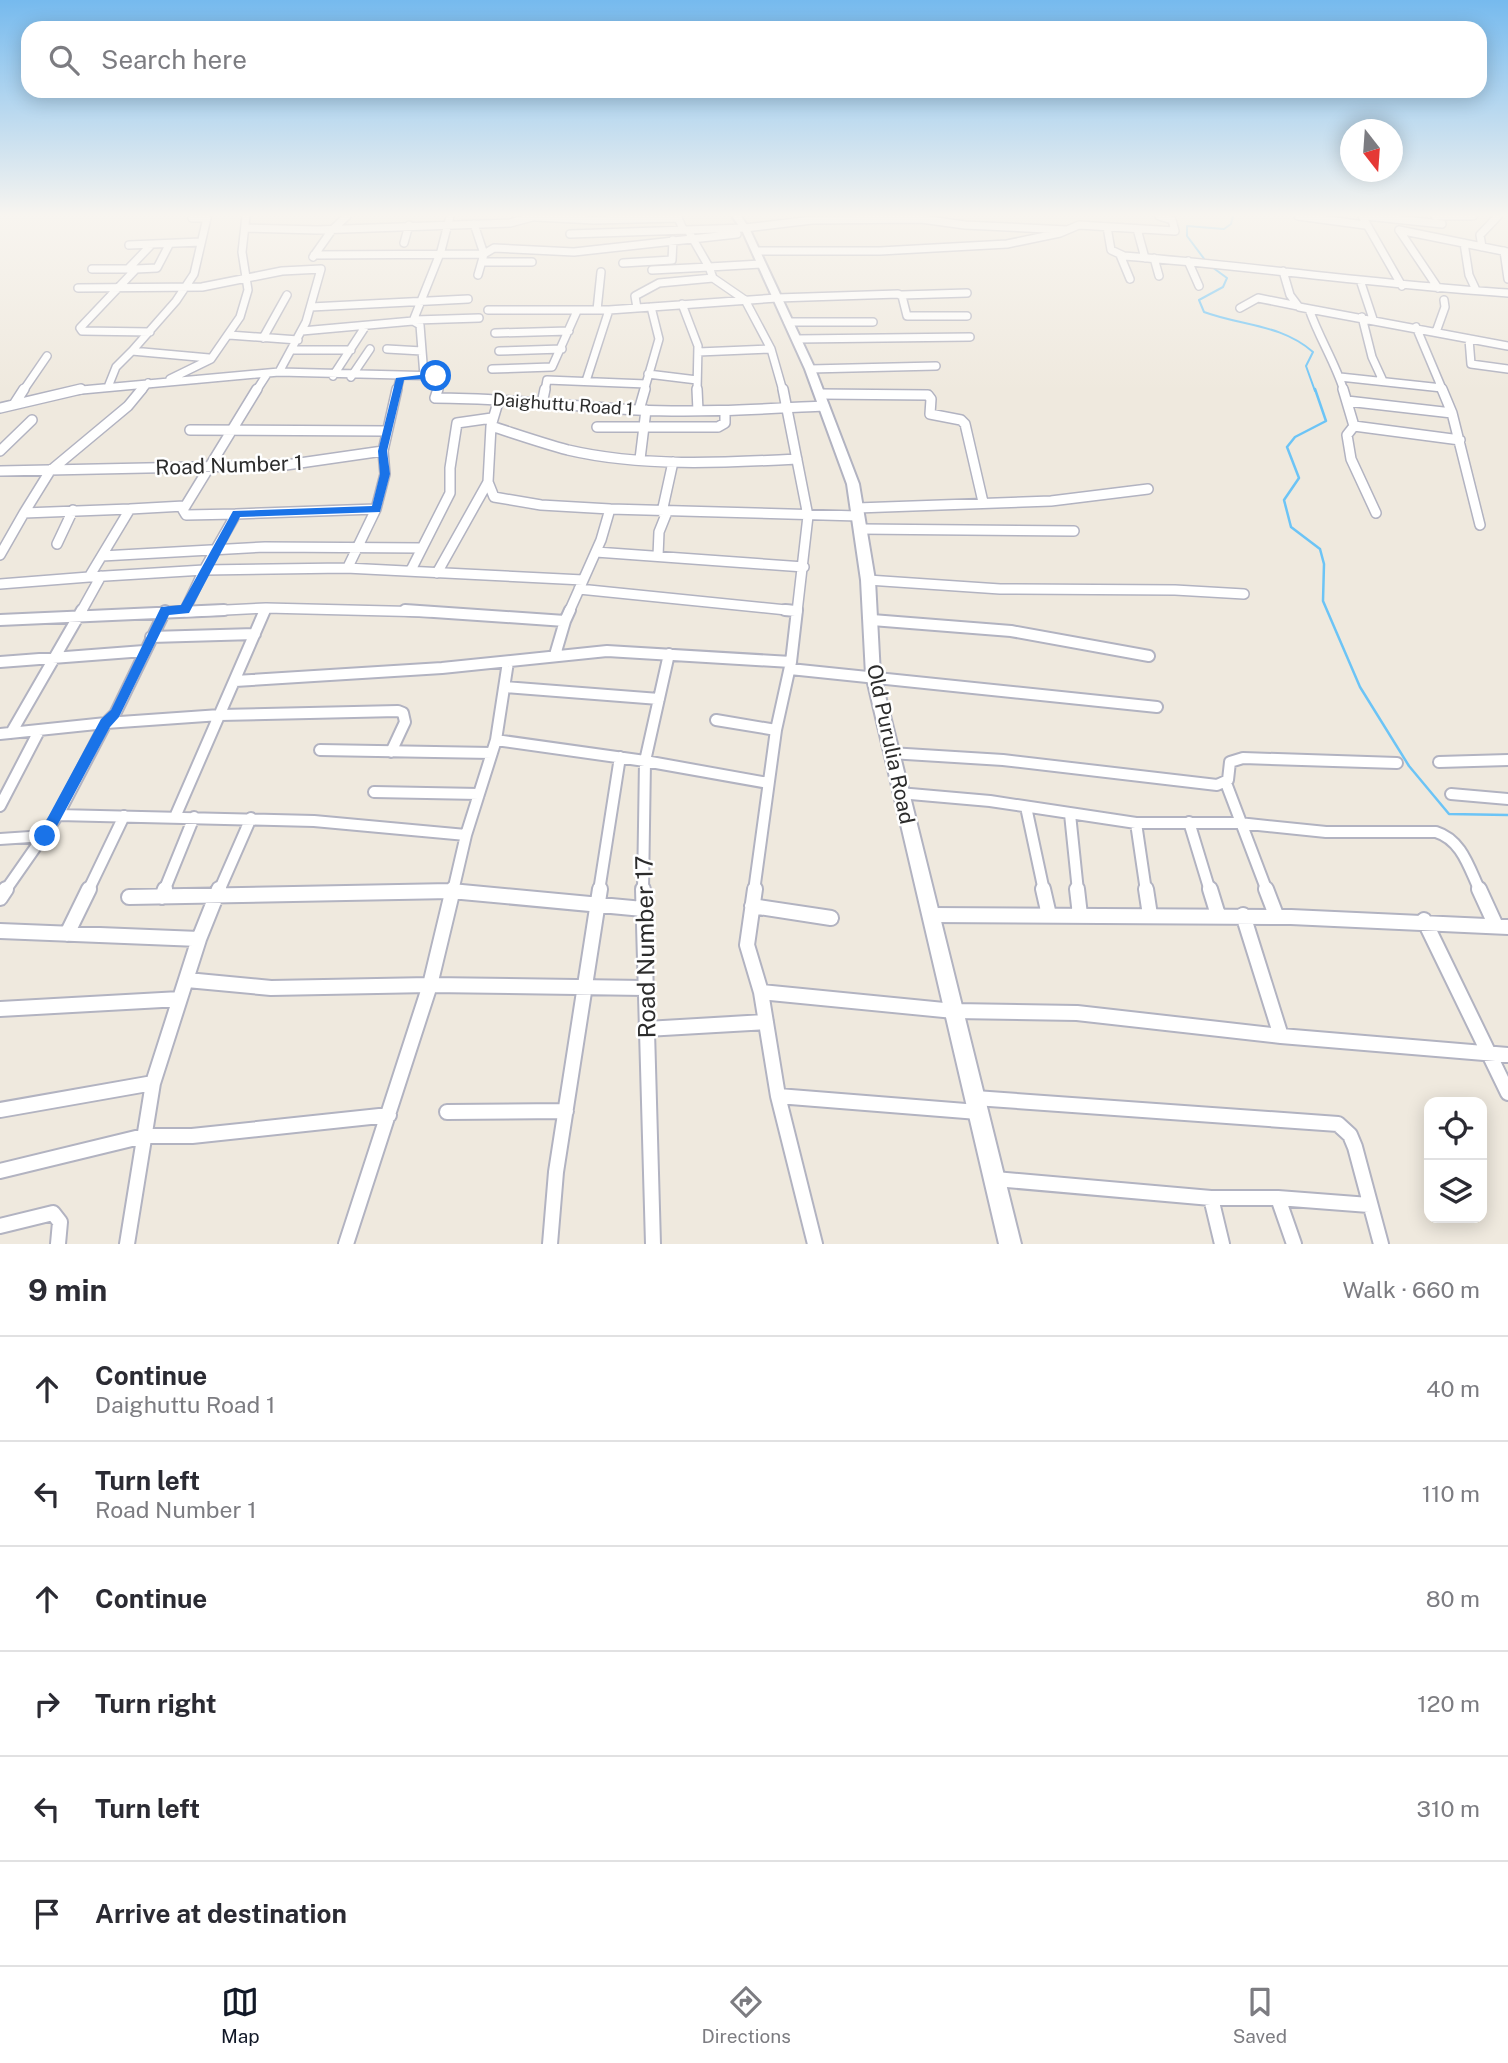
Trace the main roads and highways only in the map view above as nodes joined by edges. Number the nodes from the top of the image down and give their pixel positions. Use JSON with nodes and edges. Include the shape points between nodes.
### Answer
{"nodes":[{"id":1,"x":766,"y":274,"type":"edge"},
{"id":2,"x":1010,"y":1244,"type":"edge"}],
"edges":[{"from":1,"to":2,"type":"main road","name":"Old Purulia Road","via":[[844,454],[868,580],[873,675]]}]}
